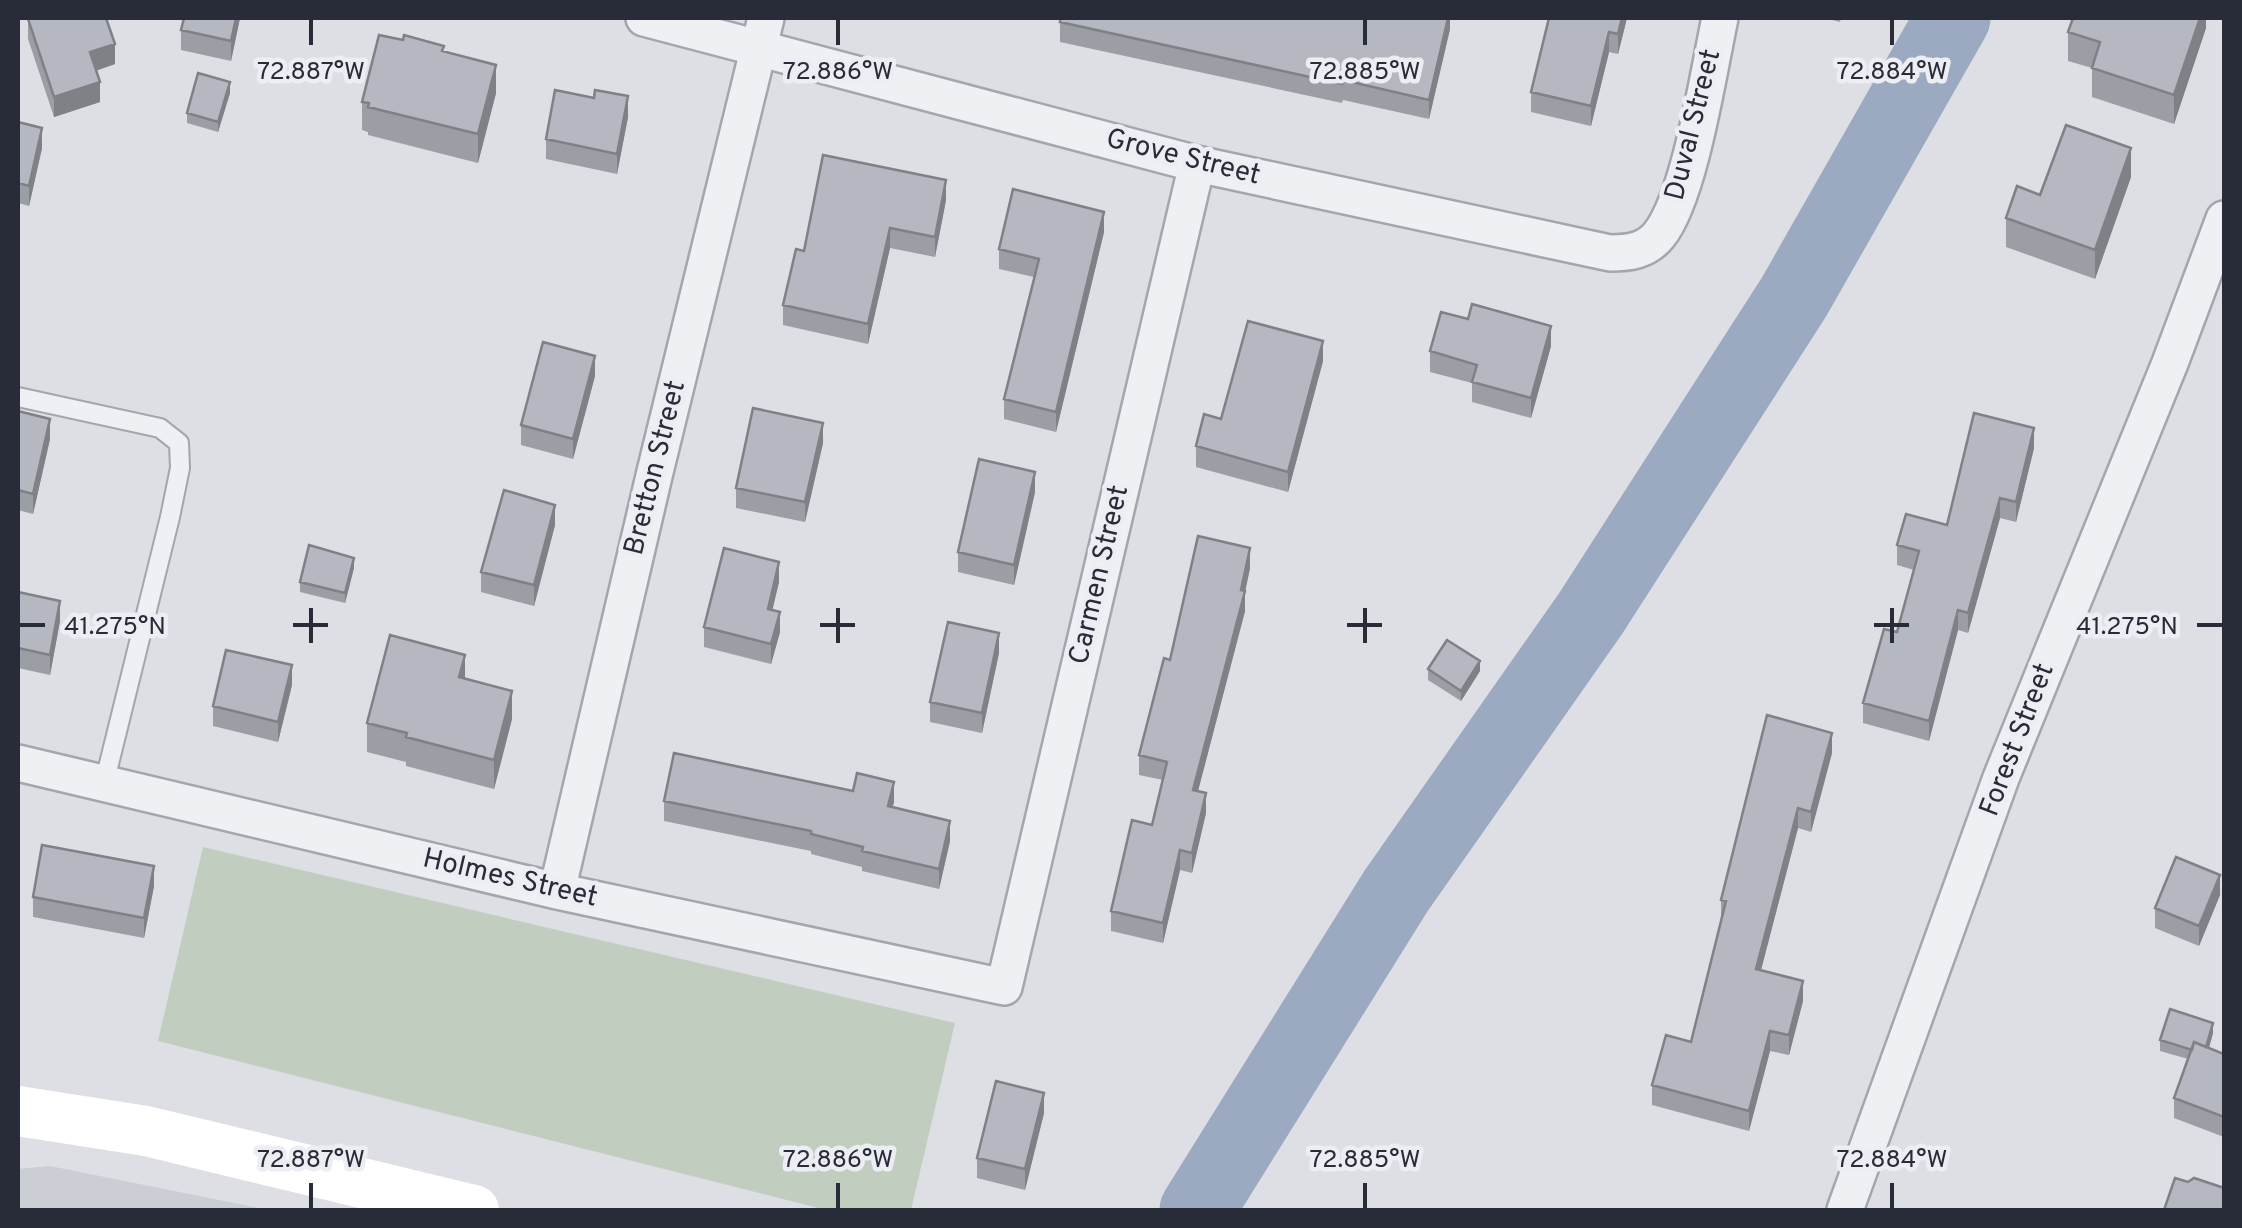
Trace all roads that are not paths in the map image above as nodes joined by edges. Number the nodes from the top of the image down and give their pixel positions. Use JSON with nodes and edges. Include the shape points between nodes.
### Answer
{"nodes":[{"id":1,"x":644,"y":18,"type":"edge"},
{"id":2,"x":1720,"y":18,"type":"edge"},
{"id":3,"x":763,"y":32,"type":"edge"},
{"id":4,"x":1197,"y":164,"type":"junction"},
{"id":5,"x":2224,"y":219,"type":"edge"},
{"id":6,"x":1610,"y":253,"type":"joint"},
{"id":7,"x":18,"y":397,"type":"edge"},
{"id":8,"x":18,"y":763,"type":"edge"},
{"id":9,"x":104,"y":784,"type":"junction"},
{"id":10,"x":557,"y":890,"type":"junction"},
{"id":11,"x":1004,"y":987,"type":"joint"},
{"id":12,"x":18,"y":1111,"type":"edge"},
{"id":13,"x":474,"y":1210,"type":"edge"},
{"id":14,"x":1845,"y":1210,"type":"edge"}],
"edges":[{"from":1,"to":3,"type":"street","name":"Grove Street"},
{"from":2,"to":6,"type":"street","name":"Duval Street","via":[[1672,214],[1658,238],[1634,253]]},
{"from":3,"to":4,"type":"street","name":"Grove Street"},
{"from":3,"to":10,"type":"street","name":"Bretton Street"},
{"from":4,"to":6,"type":"street","name":"Grove Street"},
{"from":4,"to":11,"type":"street","name":"Carmen Street"},
{"from":5,"to":14,"type":"street","name":"Forest Street","via":[[2001,778]]},
{"from":7,"to":9,"type":"lane","via":[[160,428],[179,443],[170,517]]},
{"from":8,"to":9,"type":"street","name":"Holmes Street"},
{"from":9,"to":10,"type":"street","name":"Holmes Street"},
{"from":10,"to":11,"type":"street","name":"Holmes Street"},
{"from":12,"to":13,"type":"main road","via":[[146,1131]]}]}
